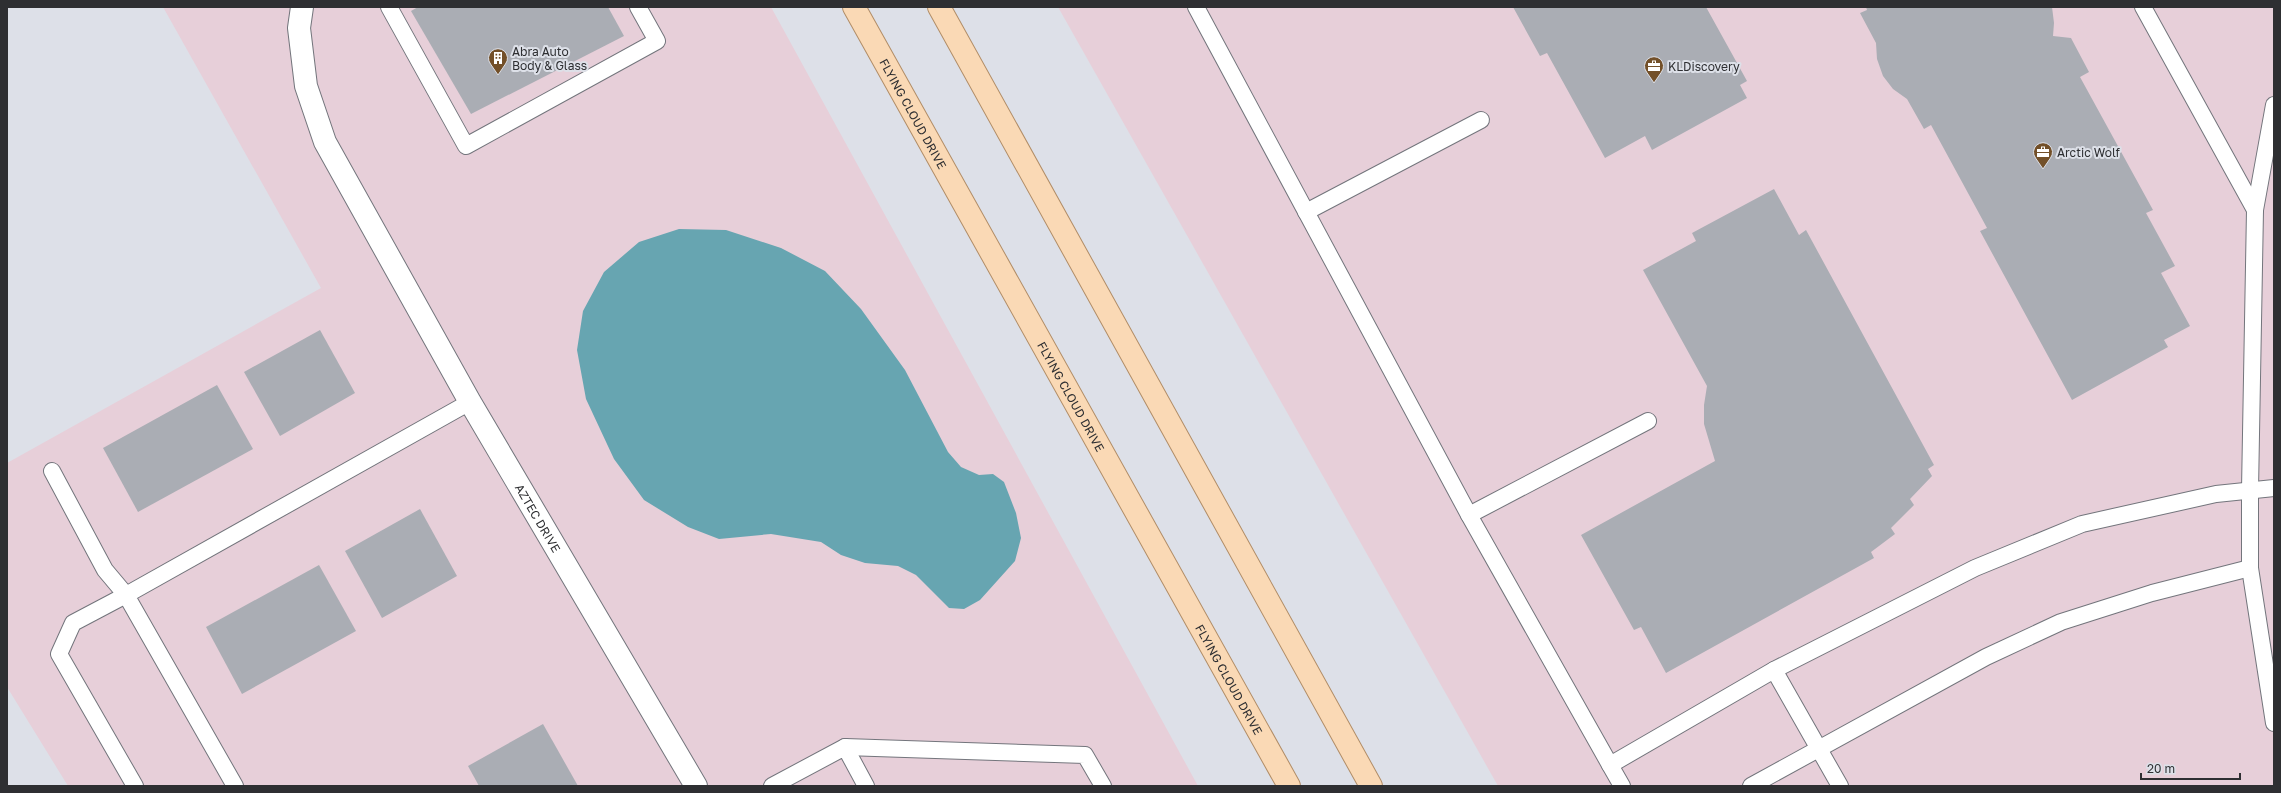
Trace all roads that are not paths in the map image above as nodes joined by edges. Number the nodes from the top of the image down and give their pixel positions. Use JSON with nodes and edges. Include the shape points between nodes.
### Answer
{"nodes":[{"id":1,"x":302,"y":7,"type":"edge"},
{"id":2,"x":388,"y":7,"type":"edge"},
{"id":3,"x":638,"y":7,"type":"edge"},
{"id":4,"x":854,"y":7,"type":"edge"},
{"id":5,"x":940,"y":7,"type":"edge"},
{"id":6,"x":1196,"y":7,"type":"edge"},
{"id":7,"x":2143,"y":7,"type":"edge"},
{"id":8,"x":2274,"y":105,"type":"edge"},
{"id":9,"x":1481,"y":120,"type":"dead end"},
{"id":10,"x":2255,"y":210,"type":"junction"},
{"id":11,"x":1306,"y":212,"type":"junction"},
{"id":12,"x":470,"y":402,"type":"junction"},
{"id":13,"x":1648,"y":421,"type":"dead end"},
{"id":14,"x":52,"y":470,"type":"dead end"},
{"id":15,"x":2274,"y":488,"type":"edge"},
{"id":16,"x":2250,"y":490,"type":"junction"},
{"id":17,"x":1469,"y":515,"type":"junction"},
{"id":18,"x":2250,"y":568,"type":"junction"},
{"id":19,"x":126,"y":595,"type":"junction"},
{"id":20,"x":1774,"y":670,"type":"junction"},
{"id":21,"x":2274,"y":723,"type":"edge"},
{"id":22,"x":845,"y":747,"type":"junction"},
{"id":23,"x":1818,"y":748,"type":"junction"},
{"id":24,"x":1610,"y":764,"type":"junction"},
{"id":25,"x":135,"y":786,"type":"edge"},
{"id":26,"x":235,"y":786,"type":"edge"},
{"id":27,"x":696,"y":786,"type":"edge"},
{"id":28,"x":772,"y":786,"type":"edge"},
{"id":29,"x":866,"y":786,"type":"edge"},
{"id":30,"x":1103,"y":786,"type":"edge"},
{"id":31,"x":1289,"y":786,"type":"edge"},
{"id":32,"x":1371,"y":786,"type":"edge"},
{"id":33,"x":1622,"y":786,"type":"edge"},
{"id":34,"x":1751,"y":786,"type":"edge"},
{"id":35,"x":1840,"y":786,"type":"edge"}],
"edges":[{"from":1,"to":12,"type":"street","name":"AZTEC DRIVE","via":[[299,28],[306,86],[325,142]]},
{"from":2,"to":3,"type":"lane","via":[[466,146],[657,41]]},
{"from":4,"to":31,"type":"main road","name":"FLYING CLOUD DRIVE"},
{"from":5,"to":32,"type":"main road"},
{"from":6,"to":11,"type":"lane"},
{"from":7,"to":10,"type":"lane"},
{"from":8,"to":10,"type":"lane"},
{"from":9,"to":11,"type":"lane"},
{"from":10,"to":16,"type":"lane"},
{"from":11,"to":17,"type":"lane"},
{"from":12,"to":19,"type":"lane"},
{"from":12,"to":27,"type":"street","name":"AZTEC DRIVE"},
{"from":13,"to":17,"type":"lane"},
{"from":14,"to":19,"type":"lane","via":[[105,570]]},
{"from":15,"to":16,"type":"lane"},
{"from":16,"to":18,"type":"lane"},
{"from":16,"to":20,"type":"lane","via":[[2216,494],[2082,524],[1974,568]]},
{"from":17,"to":24,"type":"lane"},
{"from":18,"to":21,"type":"lane"},
{"from":18,"to":23,"type":"lane","via":[[2152,593],[2061,622],[1986,656]]},
{"from":19,"to":25,"type":"lane","via":[[73,624],[59,654]]},
{"from":19,"to":26,"type":"lane"},
{"from":20,"to":23,"type":"lane"},
{"from":20,"to":24,"type":"lane"},
{"from":22,"to":28,"type":"lane"},
{"from":22,"to":29,"type":"lane"},
{"from":22,"to":30,"type":"lane","via":[[1085,755]]},
{"from":23,"to":34,"type":"lane"},
{"from":23,"to":35,"type":"lane"},
{"from":24,"to":33,"type":"lane"}]}
